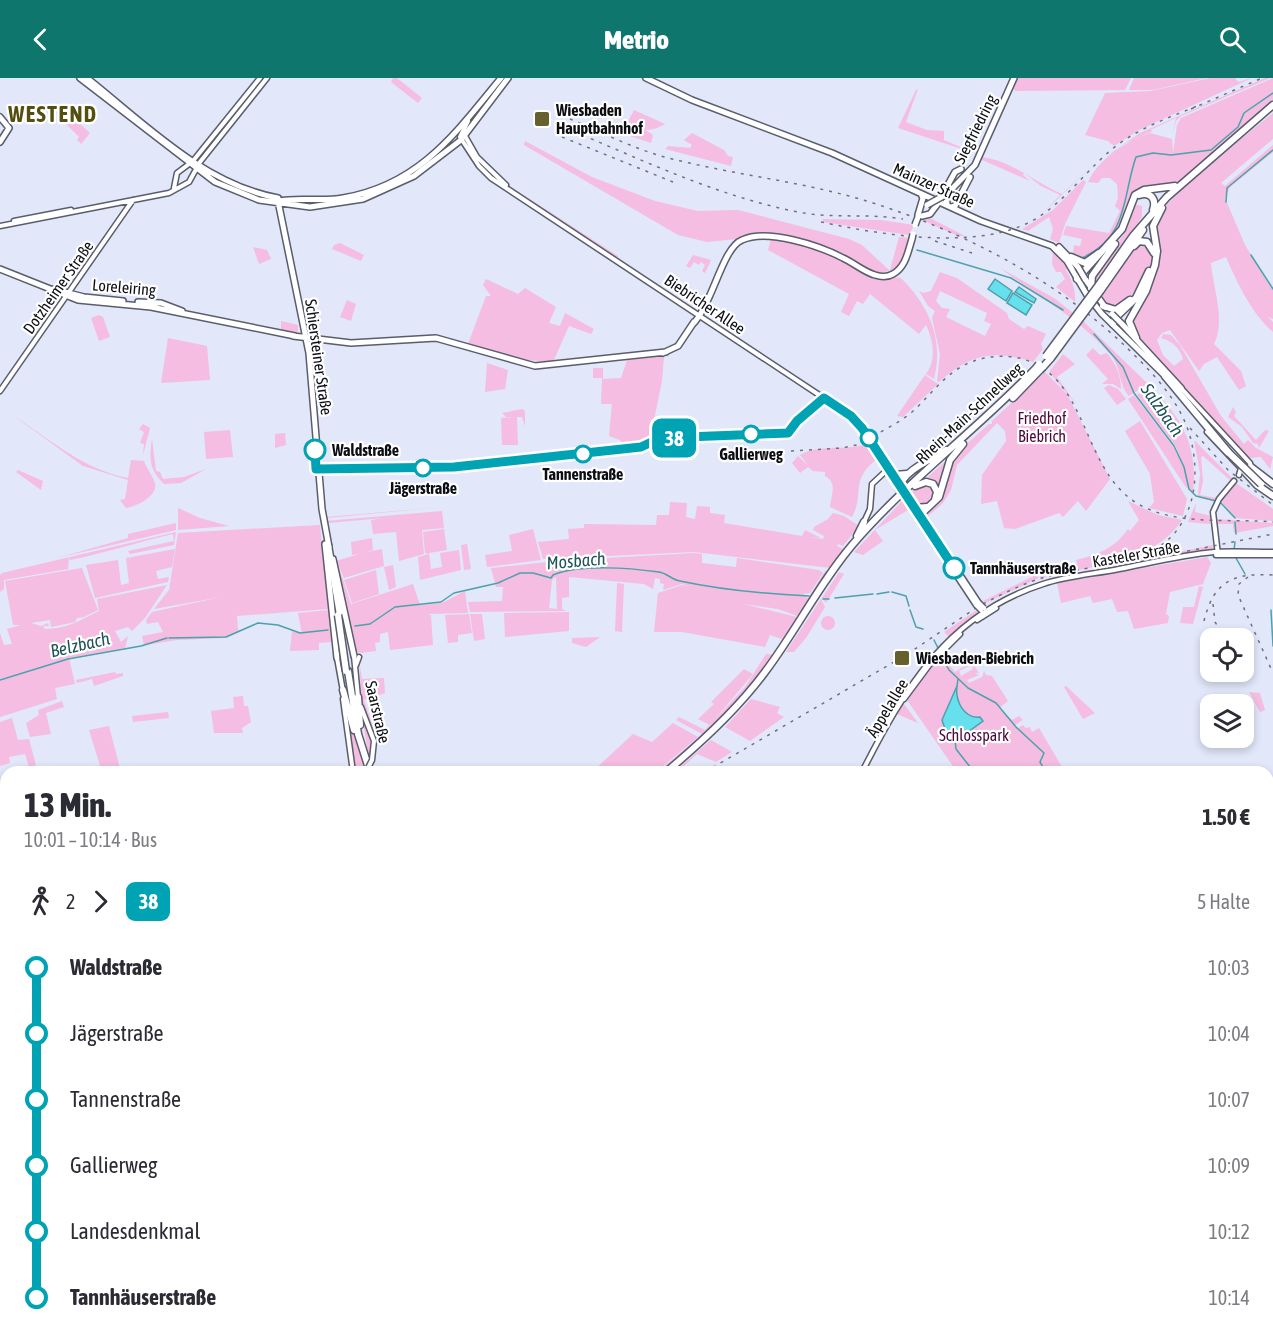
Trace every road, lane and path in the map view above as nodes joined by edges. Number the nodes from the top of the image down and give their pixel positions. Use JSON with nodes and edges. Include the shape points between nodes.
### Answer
{"nodes":[{"id":1,"x":80,"y":78,"type":"edge"},
{"id":2,"x":87,"y":78,"type":"edge"},
{"id":3,"x":260,"y":78,"type":"edge"},
{"id":4,"x":267,"y":78,"type":"edge"},
{"id":5,"x":501,"y":78,"type":"edge"},
{"id":6,"x":508,"y":78,"type":"edge"},
{"id":7,"x":646,"y":78,"type":"edge"},
{"id":8,"x":1014,"y":78,"type":"edge"},
{"id":9,"x":653,"y":81,"type":"edge"},
{"id":10,"x":687,"y":96,"type":"junction"},
{"id":11,"x":1273,"y":108,"type":"edge"},
{"id":12,"x":471,"y":116,"type":"junction"},
{"id":13,"x":0,"y":117,"type":"edge"},
{"id":14,"x":463,"y":138,"type":"junction"},
{"id":15,"x":804,"y":141,"type":"junction"},
{"id":16,"x":0,"y":142,"type":"edge"},
{"id":17,"x":170,"y":146,"type":"junction"},
{"id":18,"x":183,"y":159,"type":"junction"},
{"id":19,"x":858,"y":164,"type":"junction"},
{"id":20,"x":975,"y":165,"type":"junction"},
{"id":21,"x":194,"y":166,"type":"junction"},
{"id":22,"x":182,"y":167,"type":"junction"},
{"id":23,"x":961,"y":169,"type":"junction"},
{"id":24,"x":970,"y":172,"type":"junction"},
{"id":25,"x":964,"y":181,"type":"junction"},
{"id":26,"x":1184,"y":181,"type":"junction"},
{"id":27,"x":176,"y":187,"type":"junction"},
{"id":28,"x":944,"y":192,"type":"junction"},
{"id":29,"x":921,"y":194,"type":"junction"},
{"id":30,"x":934,"y":197,"type":"junction"},
{"id":31,"x":134,"y":198,"type":"junction"},
{"id":32,"x":120,"y":202,"type":"junction"},
{"id":33,"x":277,"y":202,"type":"junction"},
{"id":34,"x":939,"y":202,"type":"junction"},
{"id":35,"x":287,"y":203,"type":"junction"},
{"id":36,"x":952,"y":206,"type":"junction"},
{"id":37,"x":1162,"y":208,"type":"junction"},
{"id":38,"x":922,"y":212,"type":"junction"},
{"id":39,"x":124,"y":213,"type":"junction"},
{"id":40,"x":280,"y":213,"type":"junction"},
{"id":41,"x":1149,"y":216,"type":"junction"},
{"id":42,"x":989,"y":222,"type":"junction"},
{"id":43,"x":0,"y":225,"type":"edge"},
{"id":44,"x":1019,"y":232,"type":"junction"},
{"id":45,"x":1123,"y":232,"type":"junction"},
{"id":46,"x":1113,"y":241,"type":"junction"},
{"id":47,"x":1127,"y":251,"type":"junction"},
{"id":48,"x":1067,"y":257,"type":"junction"},
{"id":49,"x":0,"y":269,"type":"edge"},
{"id":50,"x":1150,"y":273,"type":"junction"},
{"id":51,"x":1077,"y":279,"type":"junction"},
{"id":52,"x":1090,"y":288,"type":"junction"},
{"id":53,"x":1100,"y":288,"type":"junction"},
{"id":54,"x":67,"y":295,"type":"junction"},
{"id":55,"x":1103,"y":306,"type":"junction"},
{"id":56,"x":699,"y":315,"type":"junction"},
{"id":57,"x":1113,"y":324,"type":"junction"},
{"id":58,"x":304,"y":338,"type":"junction"},
{"id":59,"x":1136,"y":338,"type":"junction"},
{"id":60,"x":344,"y":342,"type":"junction"},
{"id":61,"x":364,"y":342,"type":"junction"},
{"id":62,"x":1165,"y":376,"type":"junction"},
{"id":63,"x":1181,"y":388,"type":"junction"},
{"id":64,"x":0,"y":391,"type":"edge"},
{"id":65,"x":965,"y":440,"type":"junction"},
{"id":66,"x":876,"y":449,"type":"junction"},
{"id":67,"x":1230,"y":452,"type":"junction"},
{"id":68,"x":1251,"y":463,"type":"junction"},
{"id":69,"x":887,"y":470,"type":"junction"},
{"id":70,"x":913,"y":471,"type":"junction"},
{"id":71,"x":894,"y":474,"type":"junction"},
{"id":72,"x":1241,"y":474,"type":"junction"},
{"id":73,"x":915,"y":486,"type":"junction"},
{"id":74,"x":900,"y":487,"type":"junction"},
{"id":75,"x":1273,"y":490,"type":"edge"},
{"id":76,"x":921,"y":514,"type":"junction"},
{"id":77,"x":864,"y":522,"type":"joint"},
{"id":78,"x":327,"y":546,"type":"junction"},
{"id":79,"x":852,"y":547,"type":"junction"},
{"id":80,"x":1217,"y":550,"type":"junction"},
{"id":81,"x":1273,"y":554,"type":"edge"},
{"id":82,"x":817,"y":598,"type":"junction"},
{"id":83,"x":985,"y":611,"type":"junction"},
{"id":84,"x":339,"y":615,"type":"junction"},
{"id":85,"x":357,"y":655,"type":"joint"},
{"id":86,"x":334,"y":658,"type":"joint"},
{"id":87,"x":344,"y":671,"type":"junction"},
{"id":88,"x":356,"y":672,"type":"junction"},
{"id":89,"x":343,"y":690,"type":"junction"},
{"id":90,"x":358,"y":697,"type":"junction"},
{"id":91,"x":356,"y":734,"type":"junction"},
{"id":92,"x":361,"y":744,"type":"junction"},
{"id":93,"x":352,"y":766,"type":"edge"},
{"id":94,"x":366,"y":766,"type":"edge"},
{"id":95,"x":366,"y":766,"type":"edge"},
{"id":96,"x":370,"y":766,"type":"edge"},
{"id":97,"x":673,"y":766,"type":"edge"},
{"id":98,"x":678,"y":766,"type":"edge"},
{"id":99,"x":866,"y":766,"type":"edge"}],
"edges":[{"from":1,"to":17,"type":"main road"},
{"from":2,"to":17,"type":"main road"},
{"from":3,"to":21,"type":"main road"},
{"from":4,"to":21,"type":"main road"},
{"from":5,"to":12,"type":"main road"},
{"from":6,"to":14,"type":"main road"},
{"from":7,"to":9,"type":"main road","name":"Mainzer Straße"},
{"from":8,"to":20,"type":"main road","name":"Siegfriedring"},
{"from":9,"to":10,"type":"main road","name":"Mainzer Straße"},
{"from":10,"to":15,"type":"main road","name":"Mainzer Straße"},
{"from":10,"to":15,"type":"main road","name":"Mainzer Straße"},
{"from":11,"to":26,"type":"highway","name":"Rhein-Main-Schnellweg"},
{"from":11,"to":37,"type":"highway","name":"Rhein-Main-Schnellweg"},
{"from":12,"to":14,"type":"main road","via":[[460,132]]},
{"from":12,"to":35,"type":"main road","via":[[431,158],[387,185],[340,198]]},
{"from":13,"to":16,"type":"main road","via":[[9,129]]},
{"from":14,"to":35,"type":"main road","via":[[414,176],[379,194],[330,206]]},
{"from":14,"to":56,"type":"main road","name":"Biebricher Allee","via":[[511,190]]},
{"from":15,"to":19,"type":"main road","name":"Mainzer Straße"},
{"from":15,"to":19,"type":"main road","name":"Mainzer Straße","via":[[833,150]]},
{"from":17,"to":18,"type":"main road"},
{"from":17,"to":21,"type":"main road"},
{"from":18,"to":21,"type":"main road"},
{"from":18,"to":22,"type":"main road"},
{"from":19,"to":29,"type":"main road","name":"Mainzer Straße"},
{"from":19,"to":30,"type":"main road","name":"Mainzer Straße"},
{"from":20,"to":24,"type":"main road","name":"Siegfriedring"},
{"from":20,"to":25,"type":"main road"},
{"from":21,"to":22,"type":"main road"},
{"from":21,"to":27,"type":"main road","via":[[193,178]]},
{"from":21,"to":33,"type":"main road","via":[[238,193]]},
{"from":22,"to":27,"type":"main road","via":[[176,175]]},
{"from":23,"to":24,"type":"main road"},
{"from":23,"to":25,"type":"main road","via":[[965,172]]},
{"from":23,"to":28,"type":"main road","via":[[955,172]]},
{"from":24,"to":25,"type":"main road","name":"Siegfriedring"},
{"from":25,"to":36,"type":"main road"},
{"from":25,"to":38,"type":"main road","name":"Siegfriedring","bridge":true},
{"from":26,"to":41,"type":"highway","name":"Rhein-Main-Schnellweg"},
{"from":26,"to":46,"type":"highway","via":[[1135,195]]},
{"from":27,"to":31,"type":"main road","via":[[167,194]]},
{"from":28,"to":30,"type":"main road"},
{"from":28,"to":36,"type":"main road"},
{"from":29,"to":34,"type":"main road","name":"Mainzer Straße"},
{"from":29,"to":38,"type":"main road"},
{"from":30,"to":36,"type":"main road","name":"Mainzer Straße"},
{"from":31,"to":32,"type":"main road"},
{"from":31,"to":39,"type":"main road","name":"Dotzheimer Straße"},
{"from":31,"to":43,"type":"main road"},
{"from":32,"to":39,"type":"main road"},
{"from":32,"to":43,"type":"main road"},
{"from":33,"to":35,"type":"main road"},
{"from":33,"to":40,"type":"main road","name":"Schiersteiner Straße"},
{"from":33,"to":58,"type":"main road","name":"Schiersteiner Straße"},
{"from":34,"to":36,"type":"main road","name":"Mainzer Straße"},
{"from":34,"to":38,"type":"main road","via":[[930,214]]},
{"from":35,"to":40,"type":"main road"},
{"from":36,"to":42,"type":"main road","name":"Mainzer Straße"},
{"from":36,"to":42,"type":"main road","name":"Mainzer Straße"},
{"from":37,"to":47,"type":"highway","name":"Rhein-Main-Schnellweg"},
{"from":37,"to":50,"type":"highway","via":[[1152,226],[1157,254]]},
{"from":38,"to":56,"type":"main road","bridge":true,"via":[[901,267],[883,276],[809,245],[775,238],[746,238],[729,252]]},
{"from":39,"to":54,"type":"main road","name":"Dotzheimer Straße"},
{"from":40,"to":58,"type":"main road","name":"Schiersteiner Straße"},
{"from":41,"to":45,"type":"highway","via":[[1154,199],[1148,194],[1139,195]]},
{"from":41,"to":53,"type":"highway","name":"Rhein-Main-Schnellweg"},
{"from":42,"to":44,"type":"main road","name":"Mainzer Straße"},
{"from":42,"to":44,"type":"main road","name":"Mainzer Straße"},
{"from":44,"to":48,"type":"main road","name":"Mainzer Straße"},
{"from":44,"to":48,"type":"main road","name":"Mainzer Straße","via":[[1056,245]]},
{"from":45,"to":51,"type":"highway","via":[[1087,274]]},
{"from":45,"to":52,"type":"highway","via":[[1092,276]]},
{"from":46,"to":48,"type":"highway","via":[[1087,262]]},
{"from":46,"to":51,"type":"highway"},
{"from":47,"to":50,"type":"highway","via":[[1139,242],[1150,244],[1154,254]]},
{"from":47,"to":53,"type":"highway","name":"Rhein-Main-Schnellweg"},
{"from":48,"to":51,"type":"main road","name":"Mainzer Straße"},
{"from":48,"to":52,"type":"main road","name":"Mainzer Straße","bridge":true},
{"from":49,"to":54,"type":"main road","name":"Loreleiring"},
{"from":50,"to":55,"type":"highway","via":[[1123,307],[1114,310]]},
{"from":50,"to":57,"type":"highway","via":[[1133,306]]},
{"from":50,"to":59,"type":"highway","via":[[1130,318]]},
{"from":51,"to":57,"type":"main road","name":"Mainzer Straße"},
{"from":52,"to":55,"type":"main road","name":"Mainzer Straße"},
{"from":53,"to":65,"type":"highway","name":"Rhein-Main-Schnellweg","bridge":true,"via":[[1049,357]]},
{"from":54,"to":58,"type":"main road","name":"Loreleiring","via":[[161,303],[189,314]]},
{"from":54,"to":64,"type":"main road","name":"Dotzheimer Straße"},
{"from":55,"to":59,"type":"main road","bridge":true},
{"from":56,"to":61,"type":"main road","via":[[679,345],[666,352],[541,366],[427,338]]},
{"from":56,"to":66,"type":"main road","name":"Biebricher Allee","bridge":true,"via":[[851,416]]},
{"from":57,"to":62,"type":"main road","name":"Mainzer Straße"},
{"from":58,"to":60,"type":"main road","name":"Loreleiring"},
{"from":58,"to":78,"type":"main road","name":"Schiersteiner Straße"},
{"from":59,"to":63,"type":"main road"},
{"from":60,"to":61,"type":"main road"},
{"from":60,"to":61,"type":"main road"},
{"from":62,"to":67,"type":"highway"},
{"from":62,"to":72,"type":"main road"},
{"from":63,"to":67,"type":"highway"},
{"from":63,"to":68,"type":"main road"},
{"from":65,"to":70,"type":"highway"},
{"from":65,"to":73,"type":"highway","name":"Rhein-Main-Schnellweg"},
{"from":65,"to":76,"type":"highway","via":[[949,463],[939,498]]},
{"from":65,"to":79,"type":"highway","name":"Rhein-Main-Schnellweg","via":[[877,517]]},
{"from":66,"to":69,"type":"main road","name":"Biebricher Allee"},
{"from":66,"to":71,"type":"main road","name":"Biebricher Allee"},
{"from":67,"to":75,"type":"highway","bridge":true},
{"from":68,"to":72,"type":"main road"},
{"from":68,"to":72,"type":"main road","via":[[1242,463]]},
{"from":68,"to":75,"type":"highway"},
{"from":69,"to":71,"type":"main road"},
{"from":69,"to":74,"type":"main road","name":"Biebricher Allee"},
{"from":69,"to":77,"type":"main road","via":[[872,484]]},
{"from":70,"to":71,"type":"highway","via":[[902,476]]},
{"from":70,"to":74,"type":"highway"},
{"from":71,"to":74,"type":"main road","name":"Biebricher Allee"},
{"from":72,"to":75,"type":"highway"},
{"from":72,"to":80,"type":"main road","via":[[1218,501],[1212,518]]},
{"from":73,"to":76,"type":"highway","via":[[926,482],[936,488],[937,496]]},
{"from":73,"to":79,"type":"highway","name":"Rhein-Main-Schnellweg"},
{"from":74,"to":76,"type":"main road","name":"Biebricher Allee","bridge":true},
{"from":76,"to":83,"type":"main road","name":"Biebricher Allee","bridge":true,"via":[[963,585]]},
{"from":77,"to":79,"type":"highway"},
{"from":78,"to":84,"type":"highway"},
{"from":78,"to":84,"type":"highway"},
{"from":78,"to":85,"type":"main road"},
{"from":78,"to":86,"type":"main road"},
{"from":79,"to":82,"type":"highway","name":"Rhein-Main-Schnellweg"},
{"from":80,"to":81,"type":"main road","name":"Kasteler Straße"},
{"from":80,"to":81,"type":"main road","name":"Kasteler Straße"},
{"from":80,"to":83,"type":"main road","name":"Kasteler Straße","via":[[1038,586]]},
{"from":82,"to":97,"type":"highway","name":"Rhein-Main-Schnellweg","via":[[751,690]]},
{"from":82,"to":98,"type":"highway","name":"Rhein-Main-Schnellweg","via":[[749,697]]},
{"from":83,"to":99,"type":"main road","name":"Äppelallee","via":[[943,646],[913,681]]},
{"from":84,"to":87,"type":"highway","bridge":true},
{"from":85,"to":88,"type":"main road","name":"Saarstraße"},
{"from":86,"to":87,"type":"main road","name":"Saarstraße"},
{"from":87,"to":88,"type":"main road","via":[[347,668]]},
{"from":87,"to":89,"type":"main road","name":"Saarstraße"},
{"from":87,"to":91,"type":"highway"},
{"from":87,"to":92,"type":"highway"},
{"from":88,"to":90,"type":"main road","name":"Saarstraße"},
{"from":89,"to":91,"type":"highway"},
{"from":89,"to":93,"type":"main road","name":"Saarstraße"},
{"from":90,"to":92,"type":"highway"},
{"from":90,"to":96,"type":"main road","name":"Saarstraße","bridge":true,"via":[[374,741]]},
{"from":91,"to":94,"type":"highway"},
{"from":92,"to":95,"type":"highway"}]}
